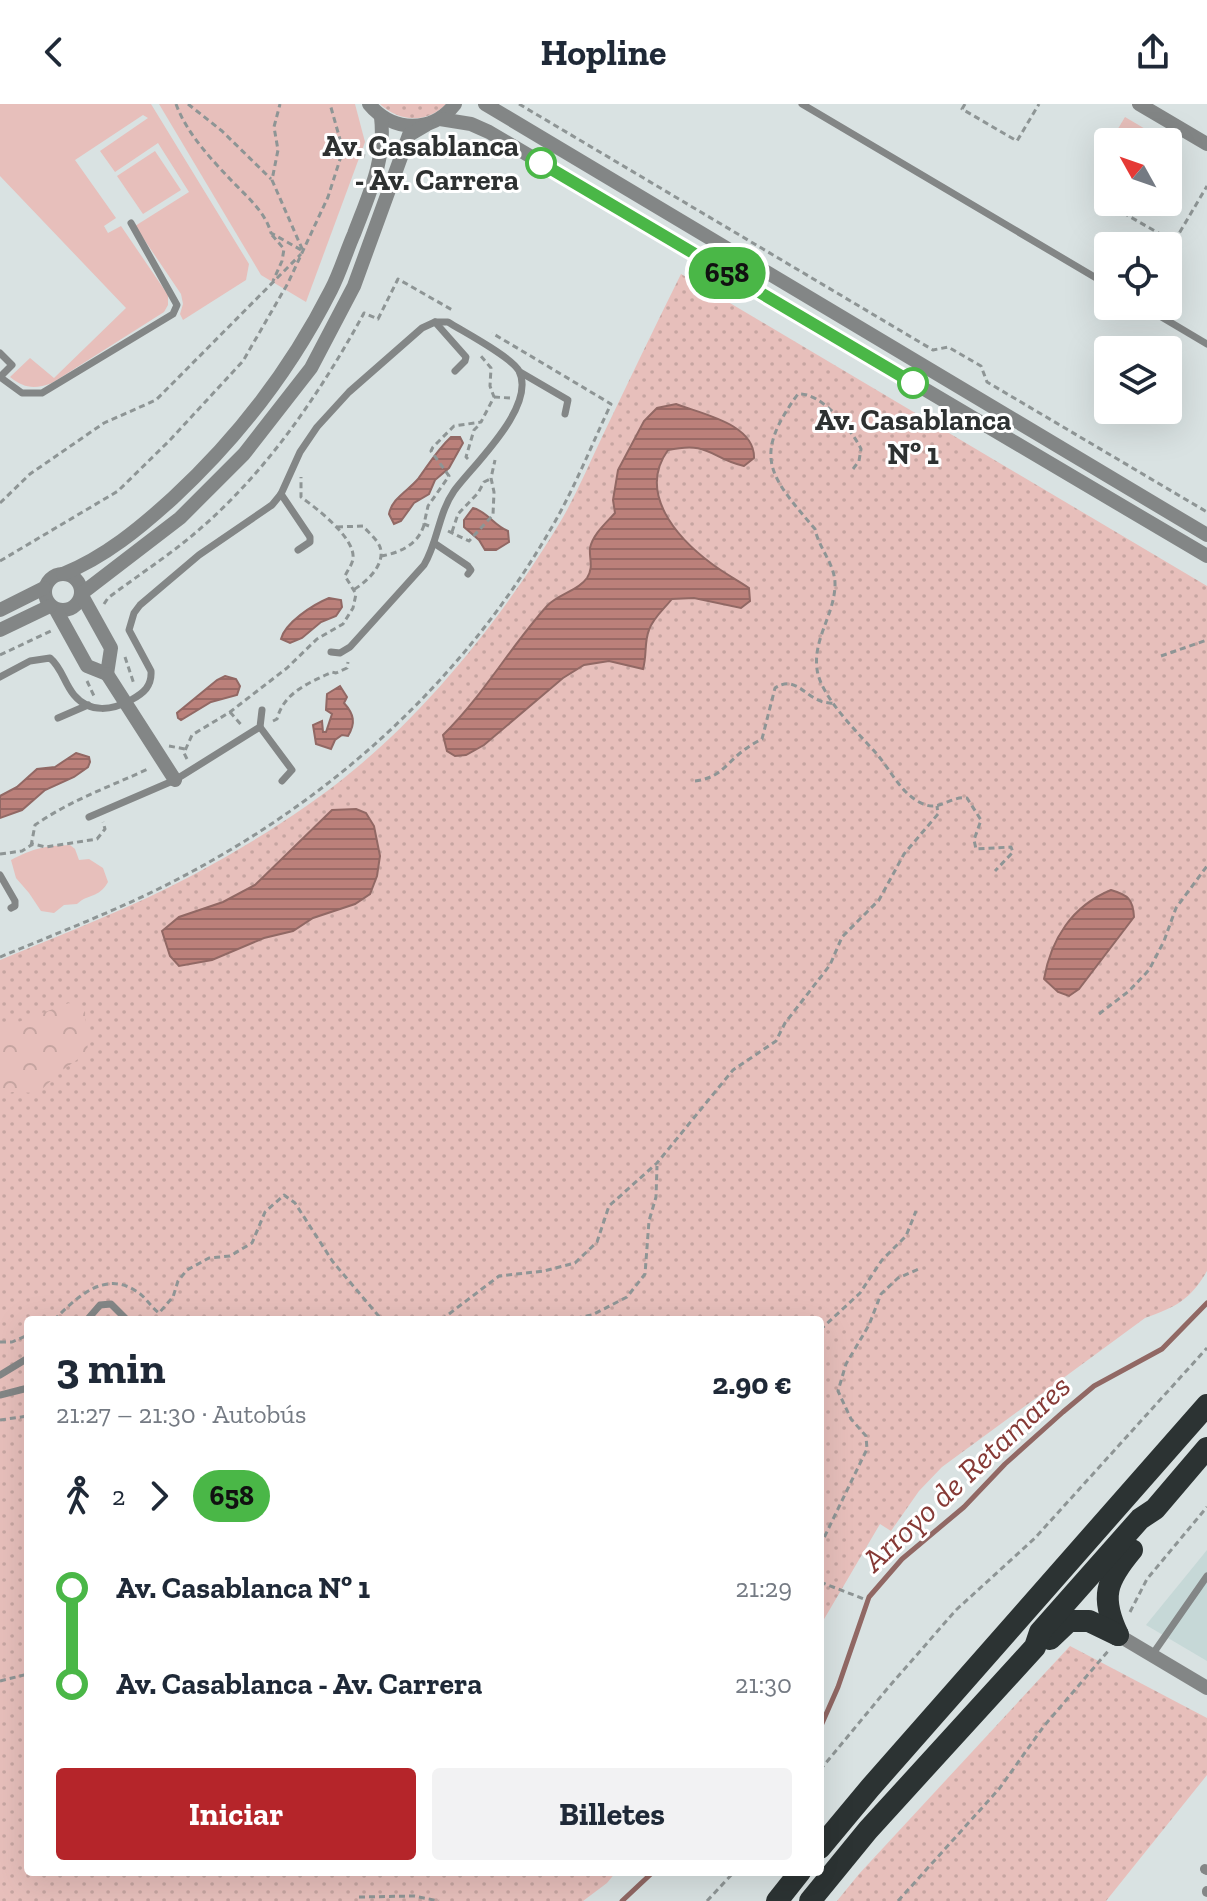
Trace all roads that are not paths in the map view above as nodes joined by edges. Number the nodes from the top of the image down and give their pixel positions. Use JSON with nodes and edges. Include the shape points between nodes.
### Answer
{"nodes":[{"id":1,"x":369,"y":104,"type":"edge"},
{"id":2,"x":455,"y":104,"type":"edge"},
{"id":3,"x":485,"y":104,"type":"edge"},
{"id":4,"x":802,"y":104,"type":"edge"},
{"id":5,"x":1139,"y":104,"type":"edge"},
{"id":6,"x":381,"y":117,"type":"junction"},
{"id":7,"x":433,"y":122,"type":"junction"},
{"id":8,"x":1207,"y":144,"type":"edge"},
{"id":9,"x":131,"y":223,"type":"dead end"},
{"id":10,"x":1094,"y":277,"type":"edge"},
{"id":11,"x":1167,"y":320,"type":"edge"},
{"id":12,"x":435,"y":322,"type":"junction"},
{"id":13,"x":1207,"y":344,"type":"edge"},
{"id":14,"x":0,"y":353,"type":"edge"},
{"id":15,"x":455,"y":371,"type":"dead end"},
{"id":16,"x":520,"y":372,"type":"junction"},
{"id":17,"x":565,"y":414,"type":"dead end"},
{"id":18,"x":281,"y":494,"type":"junction"},
{"id":19,"x":1207,"y":535,"type":"edge"},
{"id":20,"x":434,"y":543,"type":"junction"},
{"id":21,"x":298,"y":550,"type":"dead end"},
{"id":22,"x":1207,"y":556,"type":"edge"},
{"id":23,"x":63,"y":574,"type":"junction"},
{"id":24,"x":468,"y":574,"type":"dead end"},
{"id":25,"x":44,"y":588,"type":"junction"},
{"id":26,"x":81,"y":594,"type":"junction"},
{"id":27,"x":53,"y":608,"type":"junction"},
{"id":28,"x":0,"y":610,"type":"edge"},
{"id":29,"x":0,"y":630,"type":"edge"},
{"id":30,"x":331,"y":652,"type":"dead end"},
{"id":31,"x":107,"y":674,"type":"junction"},
{"id":32,"x":0,"y":677,"type":"edge"},
{"id":33,"x":125,"y":703,"type":"junction"},
{"id":34,"x":88,"y":705,"type":"junction"},
{"id":35,"x":262,"y":710,"type":"dead end"},
{"id":36,"x":58,"y":718,"type":"dead end"},
{"id":37,"x":260,"y":727,"type":"junction"},
{"id":38,"x":175,"y":780,"type":"junction"},
{"id":39,"x":282,"y":781,"type":"dead end"},
{"id":40,"x":89,"y":817,"type":"dead end"},
{"id":41,"x":0,"y":875,"type":"edge"},
{"id":42,"x":11,"y":908,"type":"dead end"},
{"id":43,"x":90,"y":1316,"type":"edge"},
{"id":44,"x":123,"y":1316,"type":"edge"},
{"id":45,"x":24,"y":1360,"type":"edge"},
{"id":46,"x":0,"y":1375,"type":"edge"},
{"id":47,"x":24,"y":1389,"type":"edge"},
{"id":48,"x":0,"y":1395,"type":"edge"},
{"id":49,"x":1207,"y":1405,"type":"edge"},
{"id":50,"x":1207,"y":1448,"type":"edge"},
{"id":51,"x":1155,"y":1509,"type":"junction"},
{"id":52,"x":1207,"y":1576,"type":"edge"},
{"id":53,"x":1118,"y":1635,"type":"junction"},
{"id":54,"x":1035,"y":1647,"type":"junction"},
{"id":55,"x":1152,"y":1655,"type":"junction"},
{"id":56,"x":1207,"y":1688,"type":"edge"},
{"id":57,"x":824,"y":1843,"type":"edge"},
{"id":58,"x":797,"y":1876,"type":"edge"},
{"id":59,"x":777,"y":1901,"type":"edge"},
{"id":60,"x":810,"y":1901,"type":"edge"}],
"edges":[{"from":1,"to":6,"type":"street"},
{"from":2,"to":7,"type":"street"},
{"from":3,"to":19,"type":"street"},
{"from":4,"to":10,"type":"lane"},
{"from":5,"to":8,"type":"street"},
{"from":6,"to":7,"type":"street","via":[[410,127]]},
{"from":6,"to":23,"type":"street","via":[[380,160],[332,289],[272,389],[234,437],[144,524]]},
{"from":7,"to":22,"type":"street","via":[[471,124],[489,132]]},
{"from":7,"to":26,"type":"street","via":[[409,135],[354,286],[311,368],[244,454],[180,518]]},
{"from":9,"to":14,"type":"lane","via":[[177,305],[173,314],[42,393],[22,393],[0,377],[12,365]]},
{"from":11,"to":13,"type":"lane"},
{"from":12,"to":15,"type":"lane","via":[[466,357]]},
{"from":12,"to":16,"type":"lane","via":[[448,322]]},
{"from":12,"to":18,"type":"lane","via":[[349,392],[317,427],[292,465]]},
{"from":16,"to":17,"type":"lane","via":[[568,400]]},
{"from":16,"to":20,"type":"lane","via":[[518,401],[487,454],[454,492]]},
{"from":18,"to":21,"type":"lane","via":[[310,537]]},
{"from":18,"to":33,"type":"lane","via":[[199,555],[134,613],[129,630],[152,678],[149,687]]},
{"from":20,"to":24,"type":"lane","via":[[468,566]]},
{"from":20,"to":30,"type":"lane","via":[[424,565],[350,647],[344,653]]},
{"from":23,"to":25,"type":"street","via":[[51,577]]},
{"from":23,"to":26,"type":"street","via":[[78,582]]},
{"from":25,"to":27,"type":"street"},
{"from":25,"to":28,"type":"street"},
{"from":26,"to":27,"type":"street","via":[[69,610]]},
{"from":26,"to":31,"type":"street","via":[[111,648]]},
{"from":27,"to":29,"type":"street"},
{"from":27,"to":31,"type":"street","via":[[87,666]]},
{"from":31,"to":33,"type":"street"},
{"from":32,"to":34,"type":"lane","via":[[30,661],[50,658],[74,695]]},
{"from":33,"to":34,"type":"lane","via":[[106,710]]},
{"from":33,"to":38,"type":"street"},
{"from":34,"to":36,"type":"lane"},
{"from":35,"to":37,"type":"lane"},
{"from":37,"to":38,"type":"lane"},
{"from":37,"to":39,"type":"lane","via":[[292,770]]},
{"from":38,"to":40,"type":"lane"},
{"from":41,"to":42,"type":"lane","via":[[15,901]]},
{"from":43,"to":44,"type":"lane","via":[[100,1305],[111,1304]]},
{"from":45,"to":46,"type":"lane"},
{"from":47,"to":48,"type":"lane"},
{"from":49,"to":57,"type":"highway"},
{"from":50,"to":51,"type":"highway"},
{"from":51,"to":53,"type":"highway","via":[[1151,1527],[1114,1571],[1105,1599]]},
{"from":51,"to":54,"type":"highway","via":[[1140,1519],[1040,1632]]},
{"from":52,"to":55,"type":"lane"},
{"from":53,"to":54,"type":"highway","via":[[1089,1621],[1069,1621]]},
{"from":53,"to":55,"type":"street"},
{"from":54,"to":60,"type":"highway"},
{"from":55,"to":56,"type":"street"},
{"from":58,"to":59,"type":"highway"}]}
